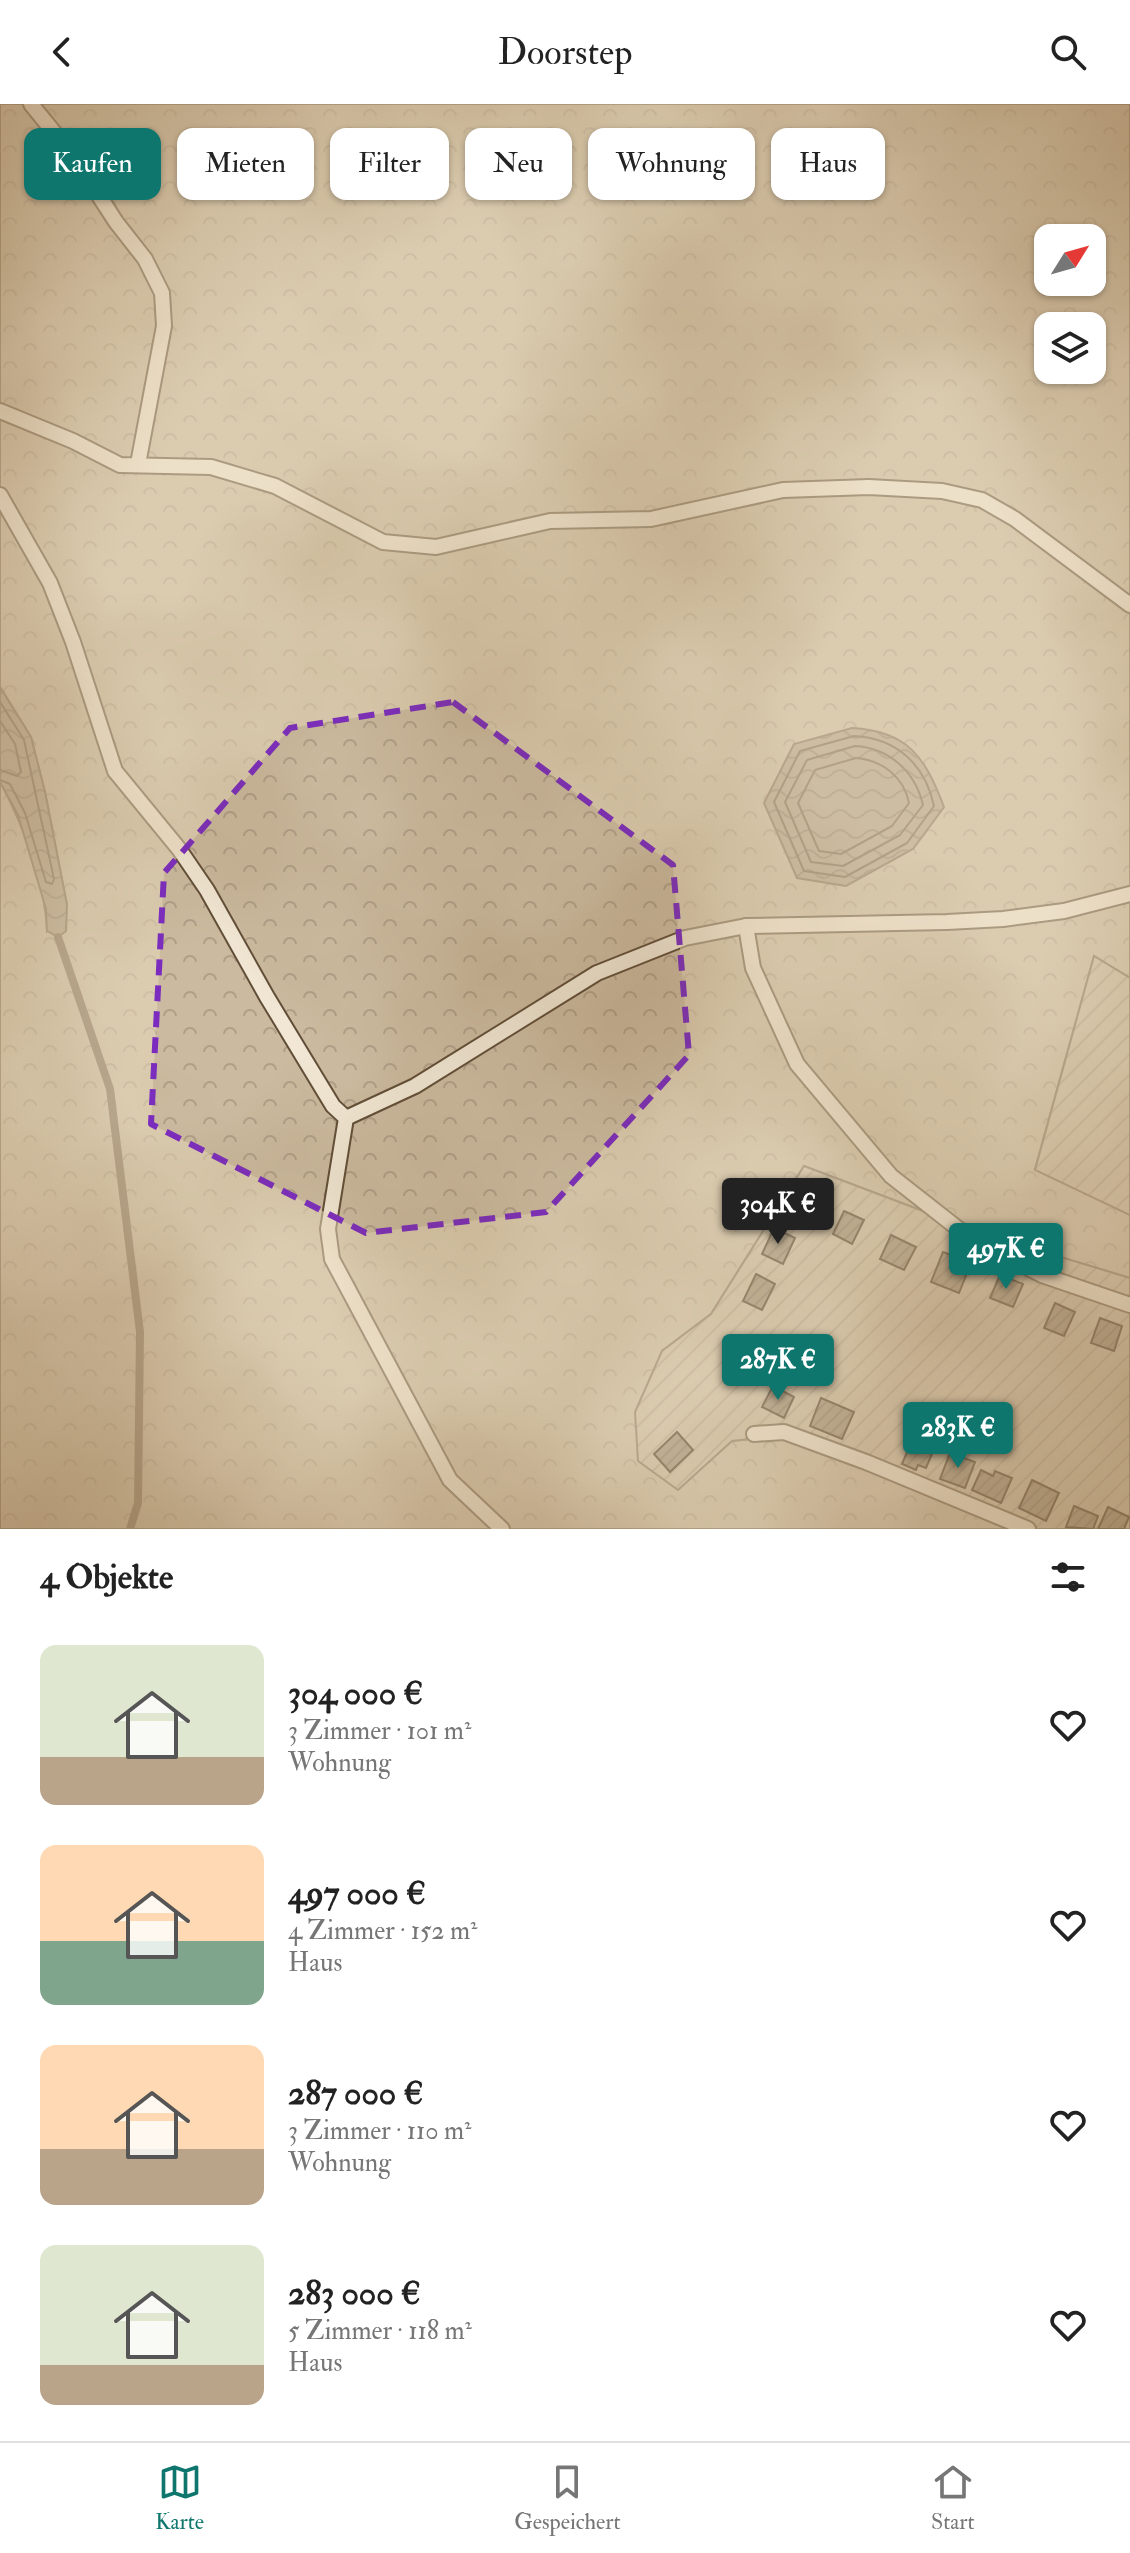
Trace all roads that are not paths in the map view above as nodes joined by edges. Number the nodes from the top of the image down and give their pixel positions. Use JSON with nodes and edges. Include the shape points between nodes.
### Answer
{"nodes":[{"id":1,"x":31,"y":104,"type":"edge"},
{"id":2,"x":0,"y":411,"type":"edge"},
{"id":3,"x":138,"y":464,"type":"junction"},
{"id":4,"x":0,"y":495,"type":"edge"},
{"id":5,"x":1130,"y":605,"type":"edge"},
{"id":6,"x":1130,"y":894,"type":"edge"},
{"id":7,"x":746,"y":926,"type":"junction"},
{"id":8,"x":346,"y":1118,"type":"junction"},
{"id":9,"x":1130,"y":1305,"type":"edge"},
{"id":10,"x":754,"y":1434,"type":"dead end"},
{"id":11,"x":502,"y":1529,"type":"edge"},
{"id":12,"x":1028,"y":1529,"type":"edge"}],
"edges":[{"from":1,"to":3,"type":"lane","via":[[145,259],[162,293],[164,326]]},
{"from":2,"to":3,"type":"lane","via":[[120,465]]},
{"from":3,"to":5,"type":"lane","via":[[211,467],[275,486],[383,542],[436,547],[550,521],[651,519],[783,490],[942,491],[982,500],[1015,519]]},
{"from":4,"to":8,"type":"lane","via":[[50,583],[115,771],[200,880],[333,1106]]},
{"from":6,"to":7,"type":"lane","via":[[1003,919]]},
{"from":7,"to":8,"type":"lane","via":[[685,938],[597,973],[415,1086]]},
{"from":7,"to":9,"type":"lane","via":[[753,968],[797,1064],[891,1176],[970,1238],[1042,1275]]},
{"from":8,"to":11,"type":"lane","via":[[328,1229],[332,1259],[450,1480]]},
{"from":10,"to":12,"type":"lane","via":[[784,1432]]}]}
